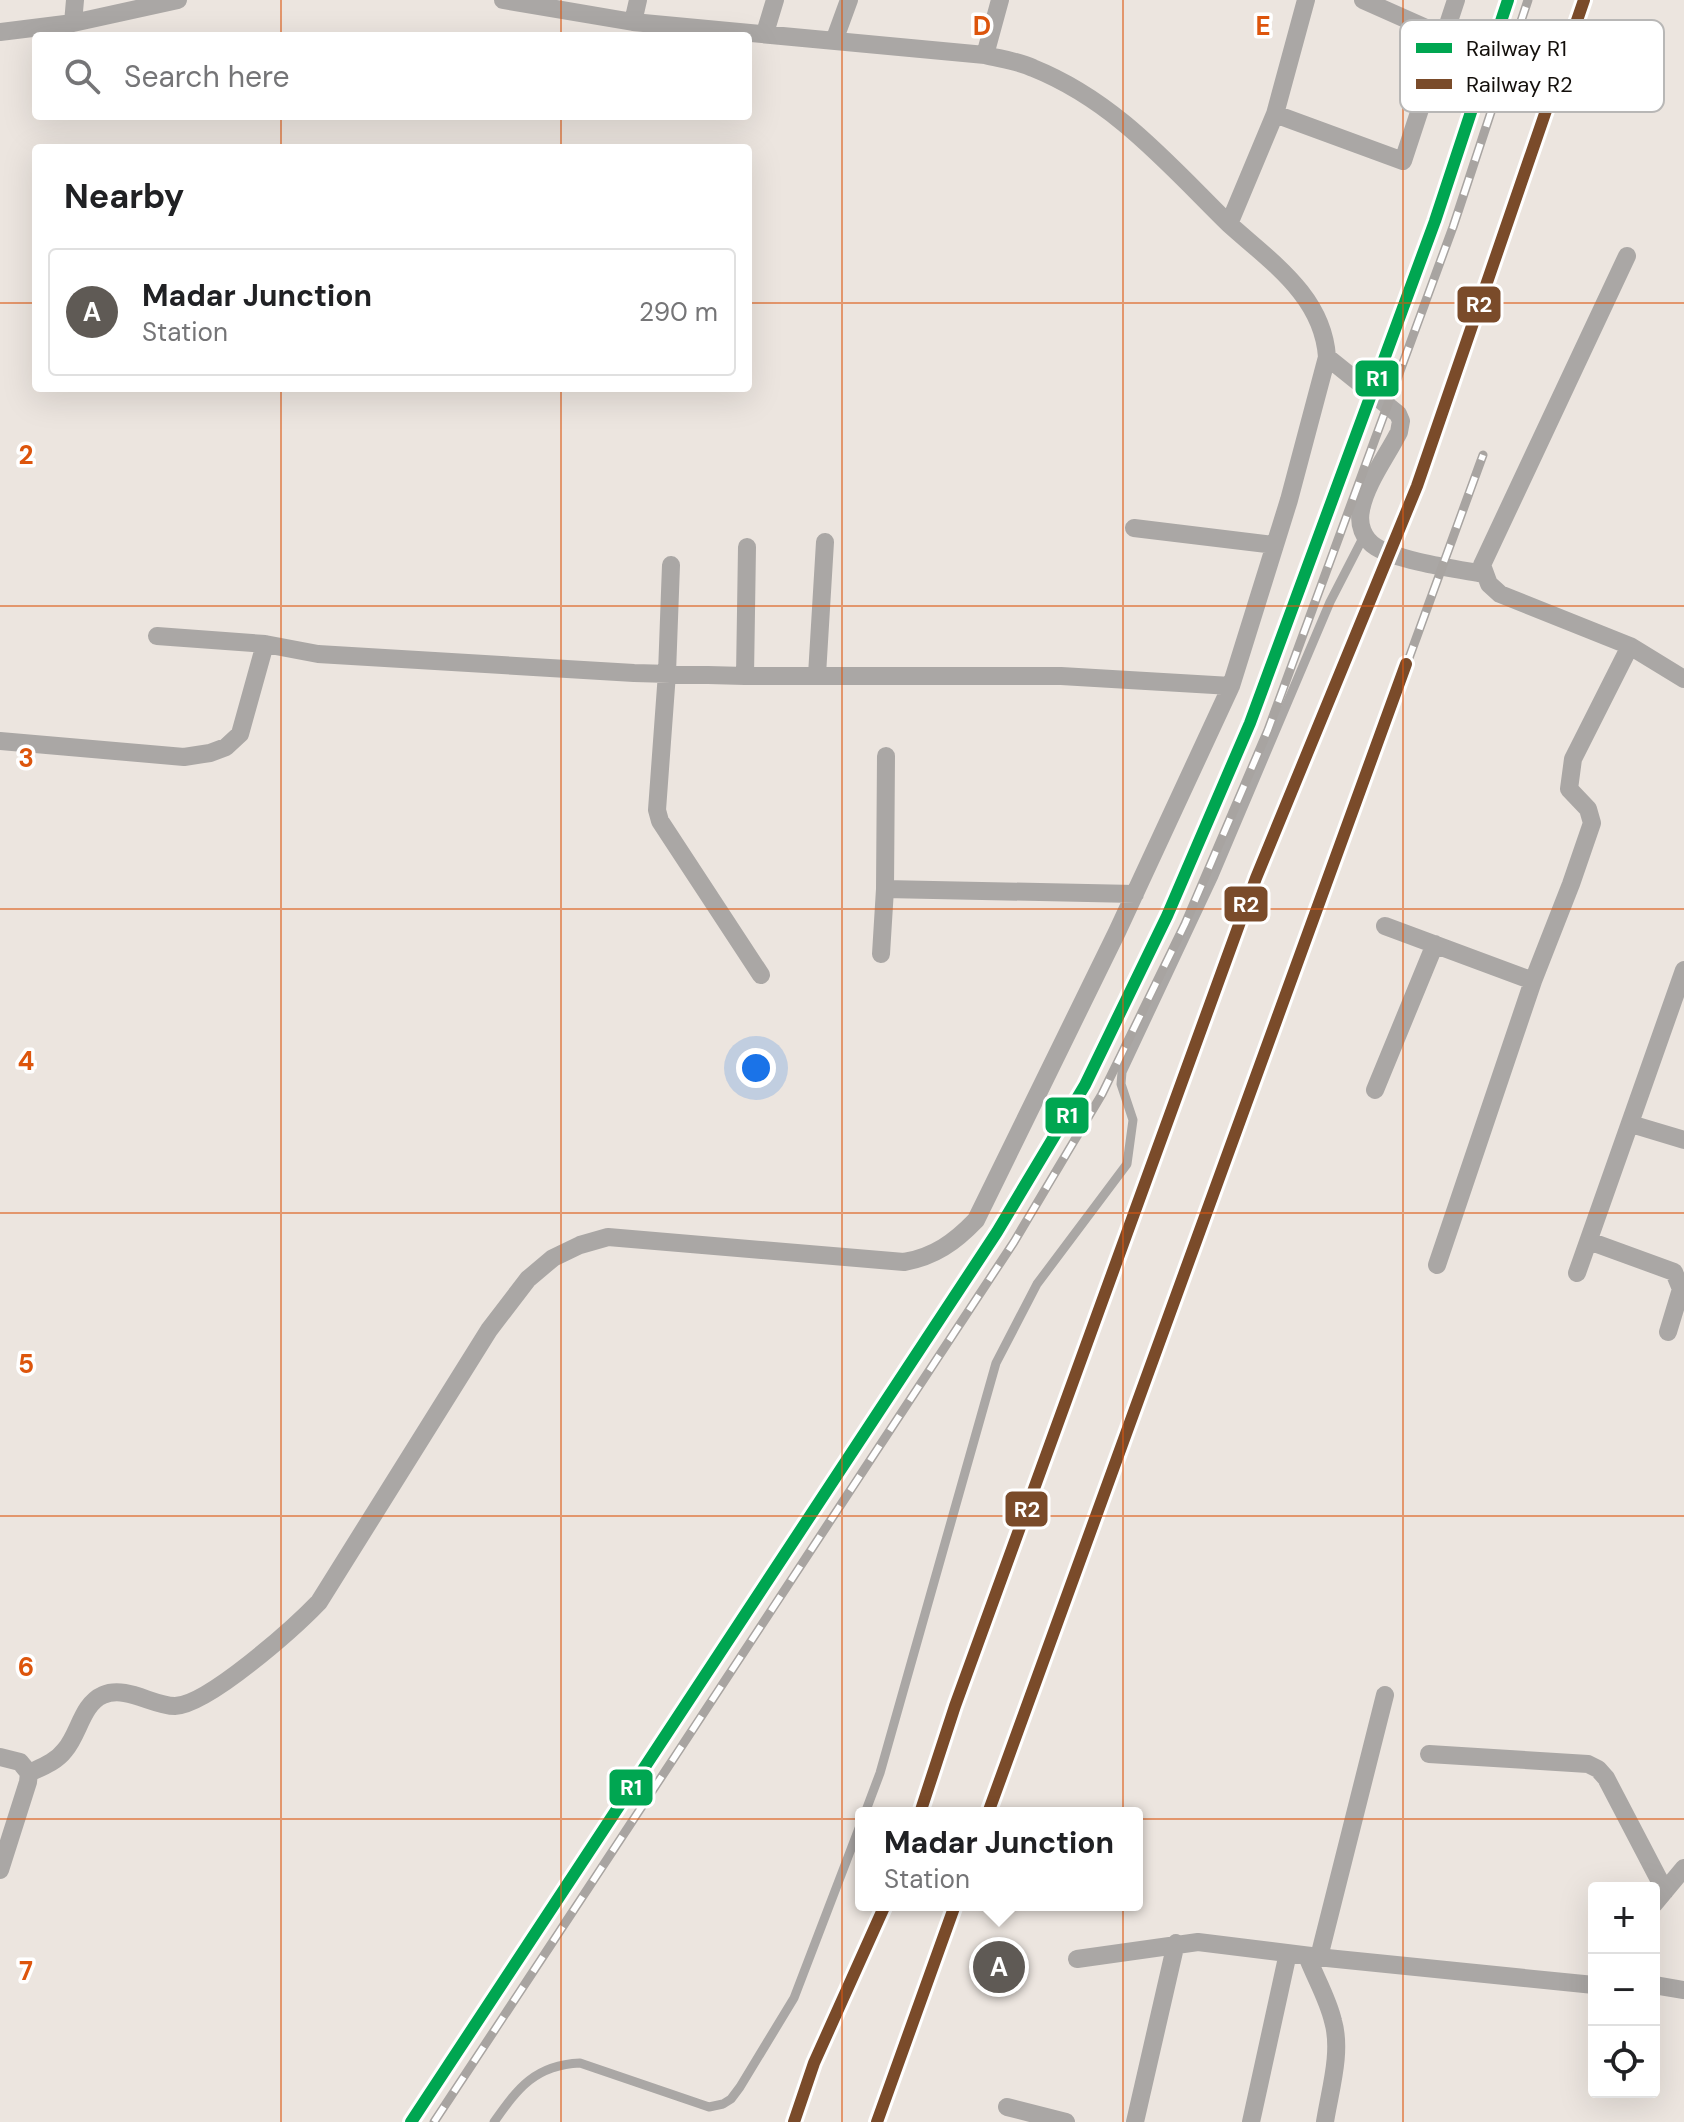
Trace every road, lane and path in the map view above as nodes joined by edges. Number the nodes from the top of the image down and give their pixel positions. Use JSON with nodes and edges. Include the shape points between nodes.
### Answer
{"nodes":[{"id":1,"x":75,"y":0,"type":"edge"},
{"id":2,"x":178,"y":0,"type":"edge"},
{"id":3,"x":503,"y":0,"type":"edge"},
{"id":4,"x":638,"y":0,"type":"edge"},
{"id":5,"x":775,"y":0,"type":"edge"},
{"id":6,"x":849,"y":0,"type":"edge"},
{"id":7,"x":1000,"y":0,"type":"edge"},
{"id":8,"x":1306,"y":0,"type":"edge"},
{"id":9,"x":1363,"y":0,"type":"edge"},
{"id":10,"x":1456,"y":0,"type":"edge"},
{"id":11,"x":531,"y":2,"type":"edge"},
{"id":12,"x":1408,"y":20,"type":"edge"},
{"id":13,"x":1449,"y":20,"type":"edge"},
{"id":14,"x":633,"y":22,"type":"junction"},
{"id":15,"x":73,"y":23,"type":"junction"},
{"id":16,"x":0,"y":32,"type":"edge"},
{"id":17,"x":765,"y":33,"type":"junction"},
{"id":18,"x":834,"y":41,"type":"junction"},
{"id":19,"x":985,"y":55,"type":"junction"},
{"id":20,"x":1419,"y":112,"type":"edge"},
{"id":21,"x":1275,"y":114,"type":"junction"},
{"id":22,"x":1229,"y":224,"type":"junction"},
{"id":23,"x":1627,"y":256,"type":"dead end"},
{"id":24,"x":1327,"y":357,"type":"junction"},
{"id":25,"x":1134,"y":528,"type":"dead end"},
{"id":26,"x":1365,"y":534,"type":"junction"},
{"id":27,"x":825,"y":542,"type":"dead end"},
{"id":28,"x":1274,"y":545,"type":"junction"},
{"id":29,"x":747,"y":547,"type":"dead end"},
{"id":30,"x":671,"y":565,"type":"dead end"},
{"id":31,"x":1484,"y":574,"type":"junction"},
{"id":32,"x":157,"y":636,"type":"dead end"},
{"id":33,"x":265,"y":644,"type":"junction"},
{"id":34,"x":1630,"y":646,"type":"junction"},
{"id":35,"x":667,"y":673,"type":"junction"},
{"id":36,"x":817,"y":675,"type":"junction"},
{"id":37,"x":745,"y":676,"type":"junction"},
{"id":38,"x":1684,"y":679,"type":"edge"},
{"id":39,"x":1231,"y":686,"type":"junction"},
{"id":40,"x":0,"y":741,"type":"edge"},
{"id":41,"x":886,"y":756,"type":"dead end"},
{"id":42,"x":885,"y":889,"type":"junction"},
{"id":43,"x":1135,"y":894,"type":"junction"},
{"id":44,"x":1385,"y":926,"type":"dead end"},
{"id":45,"x":1435,"y":944,"type":"junction"},
{"id":46,"x":881,"y":954,"type":"dead end"},
{"id":47,"x":1684,"y":970,"type":"edge"},
{"id":48,"x":761,"y":975,"type":"dead end"},
{"id":49,"x":1533,"y":981,"type":"junction"},
{"id":50,"x":1678,"y":1009,"type":"edge"},
{"id":51,"x":1375,"y":1090,"type":"dead end"},
{"id":52,"x":1631,"y":1124,"type":"junction"},
{"id":53,"x":1684,"y":1140,"type":"edge"},
{"id":54,"x":1589,"y":1241,"type":"junction"},
{"id":55,"x":1437,"y":1265,"type":"dead end"},
{"id":56,"x":1577,"y":1273,"type":"dead end"},
{"id":57,"x":1668,"y":1332,"type":"dead end"},
{"id":58,"x":1385,"y":1695,"type":"dead end"},
{"id":59,"x":1429,"y":1754,"type":"dead end"},
{"id":60,"x":0,"y":1757,"type":"edge"},
{"id":61,"x":29,"y":1773,"type":"junction"},
{"id":62,"x":867,"y":1807,"type":"edge"},
{"id":63,"x":855,"y":1839,"type":"edge"},
{"id":64,"x":1684,"y":1868,"type":"edge"},
{"id":65,"x":0,"y":1870,"type":"edge"},
{"id":66,"x":1653,"y":1882,"type":"edge"},
{"id":67,"x":1660,"y":1897,"type":"edge"},
{"id":68,"x":1176,"y":1943,"type":"junction"},
{"id":69,"x":1305,"y":1955,"type":"junction"},
{"id":70,"x":1077,"y":1959,"type":"dead end"},
{"id":71,"x":1588,"y":1981,"type":"edge"},
{"id":72,"x":1660,"y":1986,"type":"edge"},
{"id":73,"x":1684,"y":1990,"type":"edge"},
{"id":74,"x":1007,"y":2107,"type":"dead end"},
{"id":75,"x":494,"y":2122,"type":"edge"},
{"id":76,"x":1066,"y":2122,"type":"edge"},
{"id":77,"x":1135,"y":2122,"type":"edge"},
{"id":78,"x":1251,"y":2122,"type":"edge"},
{"id":79,"x":1325,"y":2122,"type":"edge"}],
"edges":[{"from":1,"to":15,"type":"street"},
{"from":2,"to":15,"type":"street"},
{"from":3,"to":11,"type":"street"},
{"from":4,"to":14,"type":"street"},
{"from":5,"to":17,"type":"street"},
{"from":6,"to":18,"type":"street"},
{"from":7,"to":19,"type":"street"},
{"from":8,"to":21,"type":"street"},
{"from":9,"to":12,"type":"street"},
{"from":10,"to":13,"type":"street"},
{"from":11,"to":14,"type":"street"},
{"from":14,"to":17,"type":"street"},
{"from":15,"to":16,"type":"street"},
{"from":17,"to":18,"type":"street"},
{"from":18,"to":19,"type":"street"},
{"from":19,"to":22,"type":"street","via":[[1031,66],[1119,116]]},
{"from":20,"to":21,"type":"street","via":[[1403,161]]},
{"from":21,"to":22,"type":"street"},
{"from":22,"to":24,"type":"street","via":[[1300,288],[1320,320]]},
{"from":23,"to":31,"type":"street","via":[[1482,565]]},
{"from":24,"to":26,"type":"street","via":[[1401,421],[1361,507]]},
{"from":24,"to":28,"type":"street"},
{"from":25,"to":28,"type":"street"},
{"from":26,"to":31,"type":"street","via":[[1376,547],[1391,553]]},
{"from":26,"to":62,"type":"lane","via":[[1122,1072],[1133,1120],[1127,1164],[1037,1284],[996,1363]]},
{"from":27,"to":36,"type":"street"},
{"from":28,"to":39,"type":"street"},
{"from":29,"to":37,"type":"street"},
{"from":30,"to":35,"type":"street"},
{"from":31,"to":34,"type":"street","via":[[1500,594]]},
{"from":32,"to":33,"type":"street"},
{"from":33,"to":35,"type":"street","via":[[318,654]]},
{"from":33,"to":40,"type":"street","via":[[240,734],[210,753],[184,757]]},
{"from":34,"to":38,"type":"street"},
{"from":34,"to":49,"type":"street","via":[[1573,759],[1569,789],[1588,809],[1592,823]]},
{"from":35,"to":37,"type":"street"},
{"from":35,"to":48,"type":"street","via":[[660,821]]},
{"from":36,"to":37,"type":"street"},
{"from":36,"to":39,"type":"street","via":[[1061,676]]},
{"from":39,"to":43,"type":"street"},
{"from":41,"to":42,"type":"street"},
{"from":42,"to":43,"type":"street"},
{"from":42,"to":46,"type":"street"},
{"from":43,"to":61,"type":"street","via":[[976,1220],[961,1235],[931,1255],[904,1262],[608,1237],[553,1258],[528,1279],[489,1330],[319,1602],[297,1626],[197,1701],[171,1706],[124,1694],[103,1695],[87,1709],[61,1755]]},
{"from":44,"to":45,"type":"street"},
{"from":45,"to":49,"type":"street"},
{"from":45,"to":51,"type":"street"},
{"from":47,"to":50,"type":"street"},
{"from":49,"to":55,"type":"street"},
{"from":50,"to":52,"type":"street"},
{"from":52,"to":53,"type":"street"},
{"from":52,"to":54,"type":"street"},
{"from":54,"to":56,"type":"street"},
{"from":54,"to":57,"type":"street","via":[[1674,1272],[1681,1289]]},
{"from":58,"to":69,"type":"street"},
{"from":59,"to":66,"type":"street","via":[[1588,1764],[1598,1769]]},
{"from":60,"to":61,"type":"street","via":[[20,1762]]},
{"from":61,"to":65,"type":"street"},
{"from":63,"to":75,"type":"lane","via":[[794,1998],[731,2099],[709,2107],[580,2063],[565,2064],[516,2090]]},
{"from":64,"to":67,"type":"street"},
{"from":68,"to":69,"type":"street"},
{"from":68,"to":70,"type":"street"},
{"from":68,"to":77,"type":"street"},
{"from":69,"to":71,"type":"street"},
{"from":69,"to":78,"type":"street"},
{"from":69,"to":79,"type":"street","via":[[1335,2033]]},
{"from":72,"to":73,"type":"street"},
{"from":74,"to":76,"type":"street"}]}
